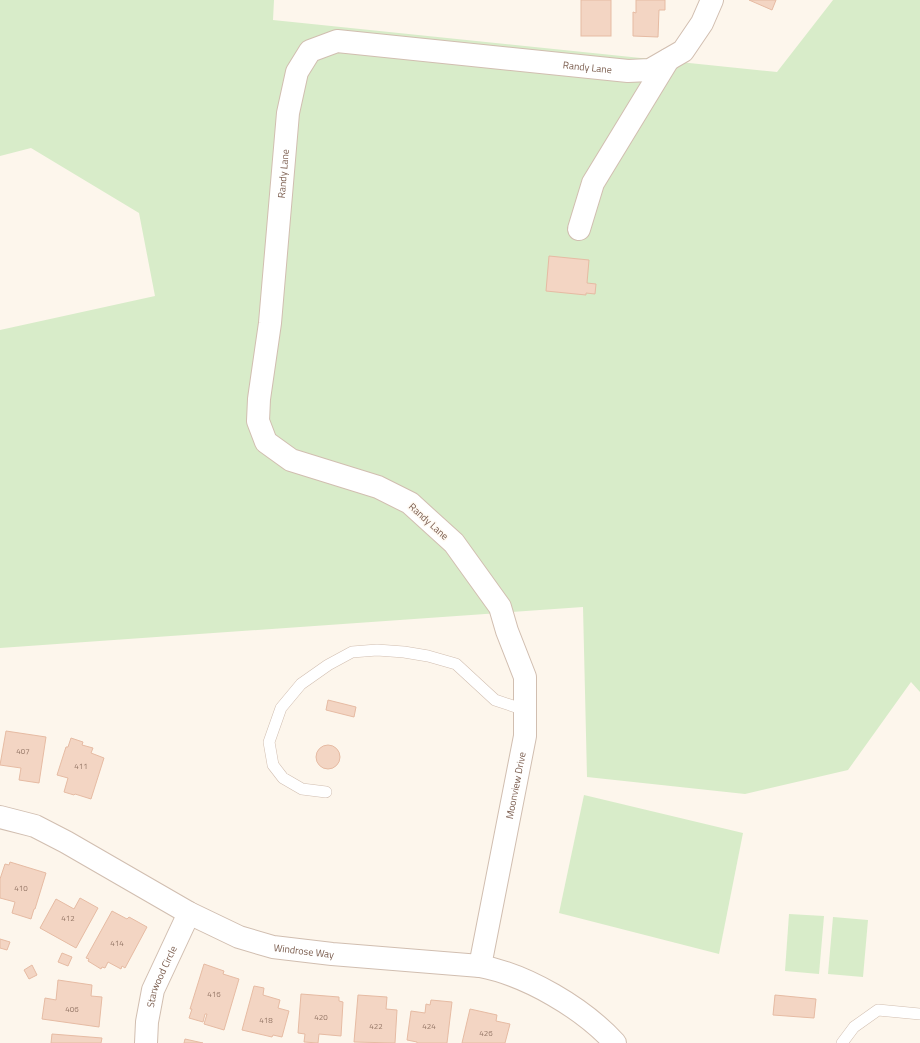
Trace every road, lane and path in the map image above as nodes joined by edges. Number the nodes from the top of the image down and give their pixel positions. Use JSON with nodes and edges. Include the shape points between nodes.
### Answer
{"nodes":[{"id":1,"x":712,"y":0,"type":"edge"},
{"id":2,"x":669,"y":59,"type":"junction"},
{"id":3,"x":579,"y":229,"type":"dead end"},
{"id":4,"x":500,"y":607,"type":"joint"},
{"id":5,"x":525,"y":710,"type":"junction"},
{"id":6,"x":326,"y":792,"type":"dead end"},
{"id":7,"x":0,"y":817,"type":"edge"},
{"id":8,"x":189,"y":913,"type":"junction"},
{"id":9,"x":480,"y":966,"type":"junction"},
{"id":10,"x":920,"y":1014,"type":"edge"},
{"id":11,"x":146,"y":1043,"type":"edge"},
{"id":12,"x":615,"y":1043,"type":"edge"},
{"id":13,"x":842,"y":1043,"type":"edge"}],
"edges":[{"from":1,"to":2,"type":"street","name":"Randy Lane","via":[[702,23],[683,51]]},
{"from":2,"to":3,"type":"street","via":[[593,183]]},
{"from":2,"to":4,"type":"street","name":"Randy Lane","via":[[650,70],[628,71],[337,40],[310,51],[297,72],[288,113],[270,323],[258,421],[266,442],[291,460],[378,487],[410,503],[454,543]]},
{"from":4,"to":5,"type":"street","name":"Moonview Drive","via":[[525,676]]},
{"from":5,"to":6,"type":"lane","via":[[495,700],[456,664],[404,652],[352,652],[301,684],[281,708],[269,742],[273,765],[283,778],[302,789]]},
{"from":5,"to":9,"type":"street","name":"Moonview Drive","via":[[525,736]]},
{"from":7,"to":8,"type":"street","name":"Windrose Way","via":[[35,826]]},
{"from":8,"to":9,"type":"street","name":"Windrose Way","via":[[239,937],[273,947]]},
{"from":8,"to":11,"type":"street","name":"Starwood Circle","via":[[154,990],[147,1022]]},
{"from":9,"to":12,"type":"street","name":"Windrose Way","via":[[542,989],[589,1019]]},
{"from":10,"to":13,"type":"lane","via":[[878,1010],[854,1027]]}]}
